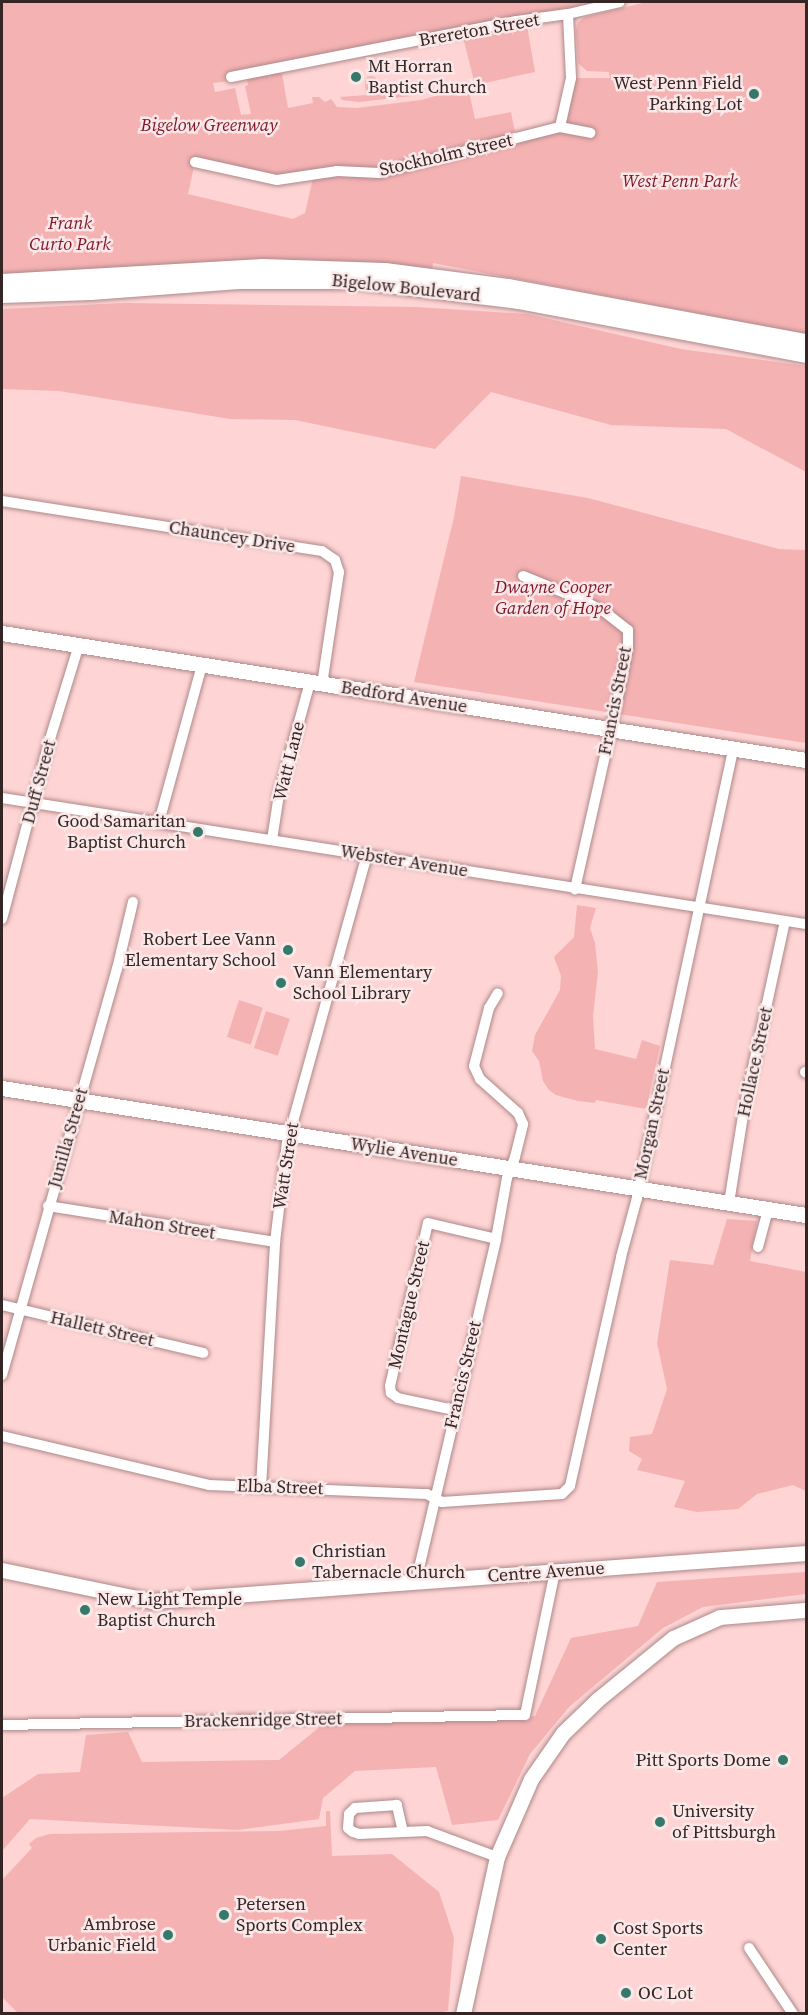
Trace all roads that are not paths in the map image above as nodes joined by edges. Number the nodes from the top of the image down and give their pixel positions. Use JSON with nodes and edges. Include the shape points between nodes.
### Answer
{"nodes":[{"id":1,"x":620,"y":2,"type":"edge"},
{"id":2,"x":568,"y":14,"type":"junction"},
{"id":3,"x":231,"y":77,"type":"dead end"},
{"id":4,"x":560,"y":127,"type":"junction"},
{"id":5,"x":590,"y":133,"type":"dead end"},
{"id":6,"x":195,"y":162,"type":"dead end"},
{"id":7,"x":2,"y":282,"type":"edge"},
{"id":8,"x":2,"y":295,"type":"edge"},
{"id":9,"x":807,"y":342,"type":"edge"},
{"id":10,"x":807,"y":355,"type":"edge"},
{"id":11,"x":2,"y":501,"type":"edge"},
{"id":12,"x":523,"y":576,"type":"dead end"},
{"id":13,"x":2,"y":633,"type":"edge"},
{"id":14,"x":79,"y":645,"type":"junction"},
{"id":15,"x":202,"y":665,"type":"junction"},
{"id":16,"x":316,"y":683,"type":"junction"},
{"id":17,"x":610,"y":729,"type":"junction"},
{"id":18,"x":733,"y":749,"type":"junction"},
{"id":19,"x":807,"y":760,"type":"edge"},
{"id":20,"x":2,"y":798,"type":"edge"},
{"id":21,"x":33,"y":803,"type":"junction"},
{"id":22,"x":159,"y":822,"type":"junction"},
{"id":23,"x":272,"y":840,"type":"junction"},
{"id":24,"x":368,"y":855,"type":"junction"},
{"id":25,"x":575,"y":889,"type":"junction"},
{"id":26,"x":132,"y":902,"type":"dead end"},
{"id":27,"x":700,"y":908,"type":"junction"},
{"id":28,"x":2,"y":919,"type":"edge"},
{"id":29,"x":785,"y":921,"type":"junction"},
{"id":30,"x":807,"y":924,"type":"edge"},
{"id":31,"x":498,"y":993,"type":"dead end"},
{"id":32,"x":2,"y":1088,"type":"edge"},
{"id":33,"x":79,"y":1100,"type":"junction"},
{"id":34,"x":289,"y":1134,"type":"junction"},
{"id":35,"x":511,"y":1168,"type":"junction"},
{"id":36,"x":639,"y":1188,"type":"junction"},
{"id":37,"x":729,"y":1203,"type":"junction"},
{"id":38,"x":48,"y":1206,"type":"junction"},
{"id":39,"x":768,"y":1209,"type":"junction"},
{"id":40,"x":807,"y":1215,"type":"edge"},
{"id":41,"x":496,"y":1239,"type":"junction"},
{"id":42,"x":275,"y":1242,"type":"junction"},
{"id":43,"x":758,"y":1247,"type":"dead end"},
{"id":44,"x":2,"y":1305,"type":"edge"},
{"id":45,"x":20,"y":1309,"type":"junction"},
{"id":46,"x":203,"y":1353,"type":"dead end"},
{"id":47,"x":2,"y":1375,"type":"edge"},
{"id":48,"x":454,"y":1410,"type":"junction"},
{"id":49,"x":2,"y":1436,"type":"edge"},
{"id":50,"x":261,"y":1487,"type":"junction"},
{"id":51,"x":562,"y":1494,"type":"joint"},
{"id":52,"x":435,"y":1498,"type":"junction"},
{"id":53,"x":807,"y":1554,"type":"edge"},
{"id":54,"x":2,"y":1570,"type":"edge"},
{"id":55,"x":555,"y":1572,"type":"junction"},
{"id":56,"x":416,"y":1581,"type":"junction"},
{"id":57,"x":807,"y":1610,"type":"edge"},
{"id":58,"x":2,"y":1725,"type":"edge"},
{"id":59,"x":403,"y":1832,"type":"junction"},
{"id":60,"x":497,"y":1857,"type":"junction"},
{"id":61,"x":749,"y":1948,"type":"dead end"},
{"id":62,"x":463,"y":2013,"type":"edge"},
{"id":63,"x":793,"y":2013,"type":"edge"}],
"edges":[{"from":1,"to":2,"type":"street","name":"Brereton Street"},
{"from":2,"to":3,"type":"street","name":"Brereton Street"},
{"from":2,"to":4,"type":"street","via":[[571,78]]},
{"from":4,"to":5,"type":"street","name":"Stockholm Street"},
{"from":4,"to":6,"type":"street","name":"Stockholm Street","via":[[379,173],[338,171],[277,180]]},
{"from":7,"to":9,"type":"main road","name":"Bigelow Boulevard","via":[[252,268],[386,271],[509,286]]},
{"from":8,"to":10,"type":"main road","name":"Bigelow Boulevard","via":[[239,281],[356,281],[518,301]]},
{"from":11,"to":16,"type":"street","name":"Chauncey Drive","via":[[322,551],[335,560],[339,572]]},
{"from":12,"to":17,"type":"street","name":"Francis Street","via":[[590,604],[628,630],[628,648]]},
{"from":13,"to":14,"type":"street","name":"Bedford Avenue"},
{"from":14,"to":15,"type":"street","name":"Bedford Avenue"},
{"from":14,"to":21,"type":"street","name":"Duff Street"},
{"from":15,"to":16,"type":"street","name":"Bedford Avenue"},
{"from":15,"to":22,"type":"street"},
{"from":16,"to":17,"type":"street","name":"Bedford Avenue"},
{"from":16,"to":23,"type":"street","name":"Watt Lane","via":[[279,794]]},
{"from":17,"to":18,"type":"street","name":"Bedford Avenue"},
{"from":17,"to":25,"type":"street","name":"Francis Street"},
{"from":18,"to":19,"type":"street","name":"Bedford Avenue"},
{"from":18,"to":27,"type":"street","name":"Morgan Street"},
{"from":20,"to":21,"type":"street","name":"Webster Avenue"},
{"from":21,"to":22,"type":"street","name":"Webster Avenue"},
{"from":21,"to":28,"type":"street","name":"Duff Street"},
{"from":22,"to":23,"type":"street","name":"Webster Avenue"},
{"from":23,"to":24,"type":"street","name":"Webster Avenue"},
{"from":24,"to":25,"type":"street","name":"Webster Avenue"},
{"from":24,"to":34,"type":"street","name":"Watt Street"},
{"from":25,"to":27,"type":"street","name":"Webster Avenue"},
{"from":26,"to":33,"type":"street","name":"Junilla Street"},
{"from":27,"to":29,"type":"street","name":"Webster Avenue"},
{"from":27,"to":36,"type":"street","name":"Morgan Street"},
{"from":29,"to":30,"type":"street","name":"Webster Avenue"},
{"from":29,"to":37,"type":"street","name":"Hollace Street","via":[[744,1109]]},
{"from":31,"to":35,"type":"street","name":"Francis Street","via":[[489,1008],[474,1066],[480,1079],[518,1113],[523,1124]]},
{"from":32,"to":33,"type":"street","name":"Wylie Avenue"},
{"from":33,"to":34,"type":"street","name":"Wylie Avenue"},
{"from":33,"to":38,"type":"street","name":"Junilla Street"},
{"from":34,"to":35,"type":"street","name":"Wylie Avenue"},
{"from":34,"to":42,"type":"street","name":"Watt Street"},
{"from":35,"to":36,"type":"street","name":"Wylie Avenue"},
{"from":35,"to":41,"type":"street","name":"Francis Street"},
{"from":36,"to":37,"type":"street","name":"Wylie Avenue"},
{"from":36,"to":51,"type":"street","name":"Morgan Street","via":[[570,1486]]},
{"from":37,"to":39,"type":"street","name":"Wylie Avenue"},
{"from":38,"to":42,"type":"street","name":"Mahon Street"},
{"from":38,"to":45,"type":"street","name":"Junilla Street"},
{"from":39,"to":40,"type":"street","name":"Wylie Avenue"},
{"from":39,"to":43,"type":"street"},
{"from":41,"to":48,"type":"street","name":"Francis Street"},
{"from":41,"to":48,"type":"street","name":"Montague Street","via":[[428,1223],[391,1394]]},
{"from":42,"to":50,"type":"street","name":"Watt Street"},
{"from":44,"to":45,"type":"street","name":"Hallett Street"},
{"from":45,"to":46,"type":"street","name":"Hallett Street"},
{"from":45,"to":47,"type":"street","name":"Junilla Street"},
{"from":48,"to":52,"type":"street","name":"Francis Street"},
{"from":49,"to":50,"type":"street","name":"Elba Street","via":[[209,1485]]},
{"from":50,"to":52,"type":"street","name":"Elba Street","via":[[427,1494]]},
{"from":51,"to":52,"type":"street","name":"Elba Street","via":[[442,1502]]},
{"from":52,"to":56,"type":"street","name":"Francis Street"},
{"from":53,"to":55,"type":"street","name":"Centre Avenue"},
{"from":54,"to":56,"type":"street","name":"Centre Avenue","via":[[152,1601]]},
{"from":55,"to":56,"type":"street","name":"Centre Avenue"},
{"from":55,"to":58,"type":"street","name":"Brackenridge Street","via":[[525,1715]]},
{"from":57,"to":60,"type":"street","via":[[720,1617],[673,1638],[563,1733],[531,1779]]},
{"from":59,"to":59,"type":"street","via":[[397,1805],[355,1808],[349,1814],[348,1828],[353,1832]]},
{"from":59,"to":60,"type":"street","via":[[427,1831]]},
{"from":60,"to":62,"type":"street"},
{"from":61,"to":63,"type":"street"}]}
